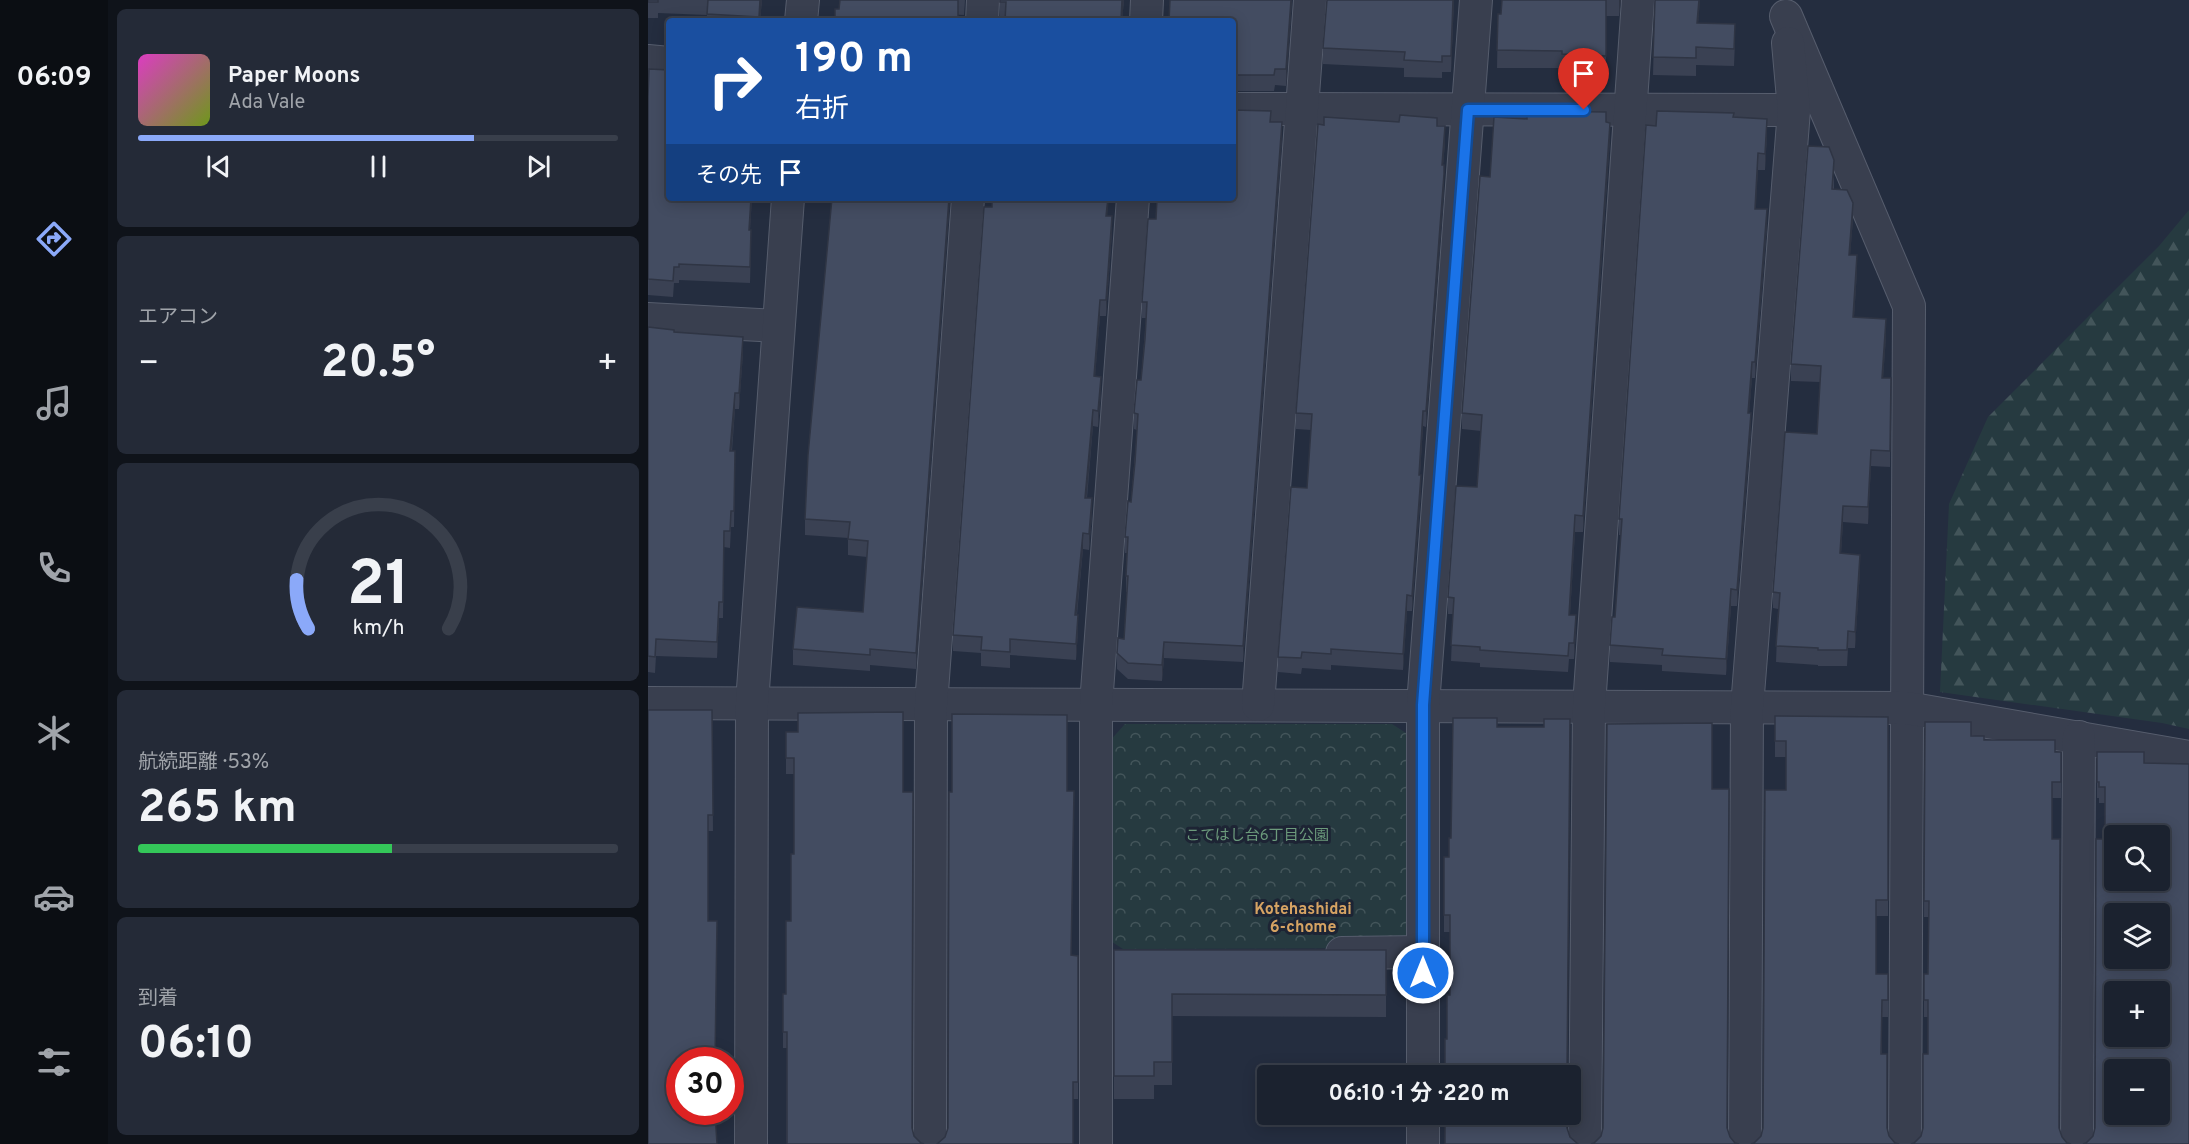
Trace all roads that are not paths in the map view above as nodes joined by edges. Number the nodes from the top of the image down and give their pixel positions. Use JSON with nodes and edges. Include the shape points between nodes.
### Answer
{"nodes":[{"id":1,"x":803,"y":0,"type":"edge"},
{"id":2,"x":983,"y":0,"type":"edge"},
{"id":3,"x":1147,"y":0,"type":"edge"},
{"id":4,"x":1310,"y":0,"type":"edge"},
{"id":5,"x":1476,"y":0,"type":"edge"},
{"id":6,"x":1638,"y":0,"type":"edge"},
{"id":7,"x":1786,"y":8,"type":"edge"},
{"id":8,"x":801,"y":18,"type":"edge"},
{"id":9,"x":982,"y":18,"type":"edge"},
{"id":10,"x":1146,"y":18,"type":"edge"},
{"id":11,"x":648,"y":61,"type":"edge"},
{"id":12,"x":666,"y":63,"type":"edge"},
{"id":13,"x":1236,"y":109,"type":"edge"},
{"id":14,"x":1302,"y":109,"type":"junction"},
{"id":15,"x":1468,"y":110,"type":"junction"},
{"id":16,"x":1630,"y":110,"type":"junction"},
{"id":17,"x":1794,"y":110,"type":"junction"},
{"id":18,"x":788,"y":201,"type":"edge"},
{"id":19,"x":968,"y":201,"type":"edge"},
{"id":20,"x":1133,"y":201,"type":"edge"},
{"id":21,"x":648,"y":318,"type":"edge"},
{"id":22,"x":778,"y":326,"type":"junction"},
{"id":23,"x":648,"y":703,"type":"edge"},
{"id":24,"x":752,"y":703,"type":"junction"},
{"id":25,"x":931,"y":705,"type":"junction"},
{"id":26,"x":1095,"y":705,"type":"junction"},
{"id":27,"x":1258,"y":705,"type":"junction"},
{"id":28,"x":1423,"y":705,"type":"junction"},
{"id":29,"x":1589,"y":706,"type":"junction"},
{"id":30,"x":1747,"y":707,"type":"junction"},
{"id":31,"x":1907,"y":708,"type":"junction"},
{"id":32,"x":2079,"y":737,"type":"junction"},
{"id":33,"x":2189,"y":757,"type":"edge"},
{"id":34,"x":1423,"y":952,"type":"junction"},
{"id":35,"x":1318,"y":953,"type":"edge"},
{"id":36,"x":1423,"y":1065,"type":"edge"},
{"id":37,"x":1423,"y":1125,"type":"edge"},
{"id":38,"x":751,"y":1144,"type":"edge"},
{"id":39,"x":930,"y":1144,"type":"edge"},
{"id":40,"x":1096,"y":1144,"type":"edge"},
{"id":41,"x":1423,"y":1144,"type":"edge"},
{"id":42,"x":1585,"y":1144,"type":"edge"},
{"id":43,"x":1745,"y":1144,"type":"edge"},
{"id":44,"x":1905,"y":1144,"type":"edge"},
{"id":45,"x":2077,"y":1144,"type":"edge"}],
"edges":[{"from":1,"to":8,"type":"street"},
{"from":2,"to":9,"type":"street"},
{"from":3,"to":10,"type":"street"},
{"from":4,"to":14,"type":"street"},
{"from":5,"to":15,"type":"street"},
{"from":6,"to":16,"type":"street"},
{"from":7,"to":17,"type":"street"},
{"from":7,"to":31,"type":"street","via":[[1909,306]]},
{"from":11,"to":12,"type":"street"},
{"from":13,"to":14,"type":"street"},
{"from":14,"to":15,"type":"street"},
{"from":14,"to":27,"type":"street"},
{"from":15,"to":16,"type":"street"},
{"from":15,"to":28,"type":"street"},
{"from":16,"to":17,"type":"street"},
{"from":16,"to":29,"type":"street"},
{"from":17,"to":30,"type":"street"},
{"from":18,"to":22,"type":"street"},
{"from":19,"to":25,"type":"street"},
{"from":20,"to":26,"type":"street"},
{"from":21,"to":22,"type":"street"},
{"from":22,"to":24,"type":"street"},
{"from":23,"to":24,"type":"street"},
{"from":24,"to":25,"type":"street"},
{"from":24,"to":38,"type":"street"},
{"from":25,"to":26,"type":"street"},
{"from":25,"to":39,"type":"street"},
{"from":26,"to":27,"type":"street"},
{"from":26,"to":40,"type":"street","via":[[1107,955]]},
{"from":27,"to":28,"type":"street"},
{"from":28,"to":29,"type":"street"},
{"from":28,"to":34,"type":"street"},
{"from":29,"to":30,"type":"street"},
{"from":29,"to":42,"type":"street"},
{"from":30,"to":31,"type":"street"},
{"from":30,"to":43,"type":"street"},
{"from":31,"to":32,"type":"street"},
{"from":31,"to":44,"type":"street"},
{"from":32,"to":33,"type":"street"},
{"from":32,"to":45,"type":"street"},
{"from":34,"to":35,"type":"street"},
{"from":34,"to":36,"type":"street"},
{"from":37,"to":41,"type":"street"}]}
